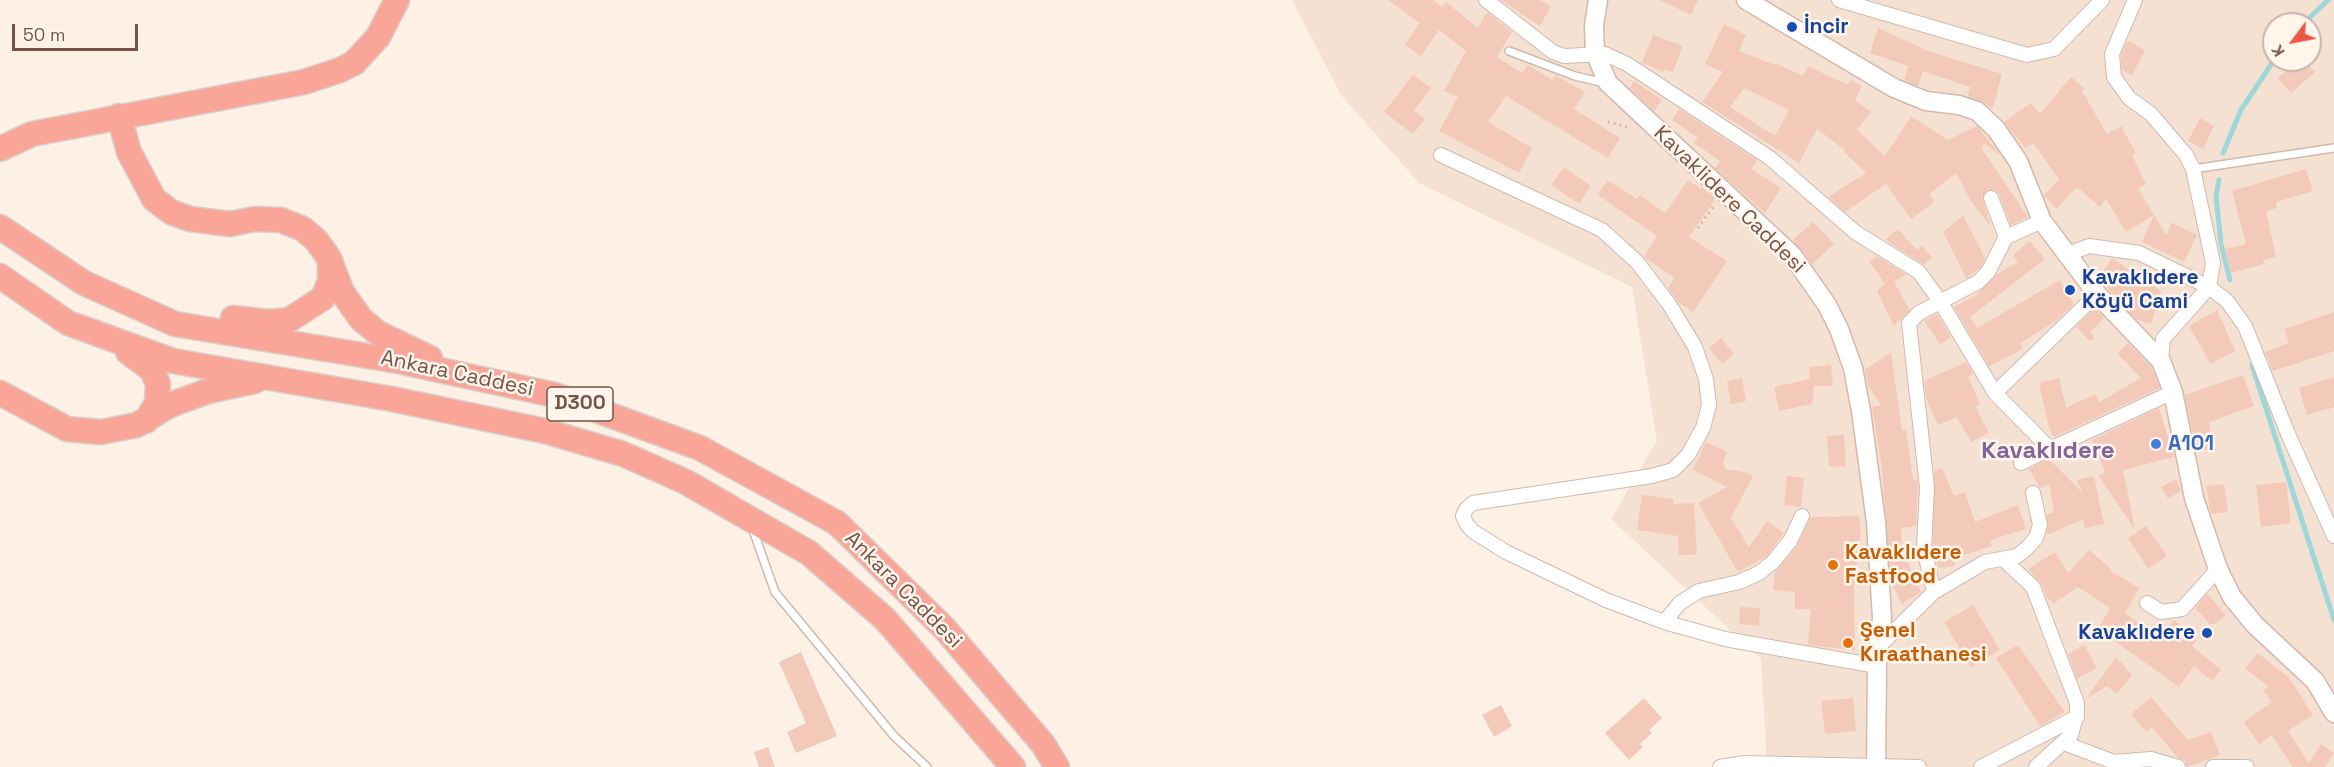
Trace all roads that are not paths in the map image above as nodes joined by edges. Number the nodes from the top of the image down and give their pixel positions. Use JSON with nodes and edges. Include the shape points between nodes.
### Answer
{"nodes":[{"id":1,"x":397,"y":0,"type":"edge"},
{"id":2,"x":1486,"y":0,"type":"edge"},
{"id":3,"x":1598,"y":0,"type":"edge"},
{"id":4,"x":1746,"y":0,"type":"edge"},
{"id":5,"x":1839,"y":0,"type":"edge"},
{"id":6,"x":2102,"y":0,"type":"edge"},
{"id":7,"x":2135,"y":0,"type":"edge"},
{"id":8,"x":1867,"y":4,"type":"edge"},
{"id":9,"x":1509,"y":51,"type":"dead end"},
{"id":10,"x":1594,"y":53,"type":"junction"},
{"id":11,"x":1608,"y":83,"type":"junction"},
{"id":12,"x":119,"y":116,"type":"junction"},
{"id":13,"x":0,"y":148,"type":"edge"},
{"id":14,"x":2334,"y":148,"type":"edge"},
{"id":15,"x":1441,"y":155,"type":"dead end"},
{"id":16,"x":2193,"y":169,"type":"junction"},
{"id":17,"x":1991,"y":198,"type":"dead end"},
{"id":18,"x":2042,"y":221,"type":"junction"},
{"id":19,"x":0,"y":227,"type":"edge"},
{"id":20,"x":2006,"y":237,"type":"junction"},
{"id":21,"x":2068,"y":254,"type":"junction"},
{"id":22,"x":329,"y":258,"type":"junction"},
{"id":23,"x":0,"y":276,"type":"edge"},
{"id":24,"x":2209,"y":287,"type":"junction"},
{"id":25,"x":2097,"y":294,"type":"junction"},
{"id":26,"x":1940,"y":301,"type":"junction"},
{"id":27,"x":68,"y":322,"type":"junction"},
{"id":28,"x":175,"y":324,"type":"junction"},
{"id":29,"x":2161,"y":361,"type":"junction"},
{"id":30,"x":473,"y":377,"type":"junction"},
{"id":31,"x":276,"y":379,"type":"junction"},
{"id":32,"x":2173,"y":392,"type":"junction"},
{"id":33,"x":0,"y":393,"type":"edge"},
{"id":34,"x":1995,"y":393,"type":"junction"},
{"id":35,"x":146,"y":421,"type":"junction"},
{"id":36,"x":2050,"y":449,"type":"junction"},
{"id":37,"x":2021,"y":463,"type":"dead end"},
{"id":38,"x":2033,"y":493,"type":"dead end"},
{"id":39,"x":1802,"y":516,"type":"dead end"},
{"id":40,"x":750,"y":519,"type":"junction"},
{"id":41,"x":2334,"y":536,"type":"edge"},
{"id":42,"x":2004,"y":560,"type":"junction"},
{"id":43,"x":2218,"y":569,"type":"junction"},
{"id":44,"x":1934,"y":592,"type":"junction"},
{"id":45,"x":2147,"y":603,"type":"dead end"},
{"id":46,"x":1664,"y":622,"type":"junction"},
{"id":47,"x":1879,"y":646,"type":"junction"},
{"id":48,"x":1877,"y":666,"type":"junction"},
{"id":49,"x":2334,"y":713,"type":"edge"},
{"id":50,"x":2077,"y":717,"type":"junction"},
{"id":51,"x":2064,"y":743,"type":"junction"},
{"id":52,"x":1876,"y":766,"type":"edge"},
{"id":53,"x":927,"y":767,"type":"edge"},
{"id":54,"x":1013,"y":767,"type":"edge"},
{"id":55,"x":1057,"y":767,"type":"edge"},
{"id":56,"x":1720,"y":767,"type":"edge"},
{"id":57,"x":1919,"y":767,"type":"edge"},
{"id":58,"x":1981,"y":767,"type":"edge"},
{"id":59,"x":2036,"y":767,"type":"edge"},
{"id":60,"x":2178,"y":767,"type":"edge"},
{"id":61,"x":2213,"y":767,"type":"edge"},
{"id":62,"x":2247,"y":767,"type":"edge"}],
"edges":[{"from":1,"to":12,"type":"highway","via":[[378,37],[354,63],[340,70],[304,82]]},
{"from":2,"to":10,"type":"street","via":[[1553,52],[1564,56]]},
{"from":3,"to":10,"type":"street","name":"Kavaklidere Caddesi"},
{"from":4,"to":18,"type":"street","via":[[1894,88],[1926,101],[1977,111],[1996,129],[2018,161]]},
{"from":5,"to":8,"type":"street"},
{"from":6,"to":8,"type":"street","via":[[2054,49],[2027,55]]},
{"from":7,"to":16,"type":"street","via":[[2112,54],[2114,77],[2129,98],[2169,133]]},
{"from":9,"to":11,"type":"lane","via":[[1575,76]]},
{"from":10,"to":11,"type":"street","name":"Kavaklidere Caddesi"},
{"from":10,"to":26,"type":"street","via":[[1627,64],[1770,158],[1855,232],[1919,272]]},
{"from":11,"to":47,"type":"street","name":"Kavaklidere Caddesi","via":[[1792,255],[1809,276],[1839,329],[1853,368],[1876,522],[1882,618]]},
{"from":12,"to":13,"type":"highway","via":[[32,134]]},
{"from":12,"to":22,"type":"highway","via":[[140,176],[154,199],[171,212],[212,223],[281,220],[303,229]]},
{"from":14,"to":16,"type":"lane"},
{"from":15,"to":46,"type":"street","via":[[1602,230],[1637,262],[1695,347],[1707,379],[1709,405],[1703,428],[1688,455],[1673,470],[1485,500],[1466,508],[1463,516],[1474,532],[1506,552],[1606,600]]},
{"from":16,"to":24,"type":"street","via":[[2213,263]]},
{"from":17,"to":20,"type":"street"},
{"from":18,"to":20,"type":"street"},
{"from":18,"to":21,"type":"street"},
{"from":19,"to":28,"type":"highway","name":"Ankara Caddesi","number":"D300","via":[[84,283]]},
{"from":20,"to":26,"type":"street","via":[[1988,273]]},
{"from":21,"to":24,"type":"street","via":[[2090,246],[2131,251]]},
{"from":21,"to":25,"type":"street"},
{"from":22,"to":28,"type":"highway","via":[[330,281],[323,298],[288,321],[235,318]]},
{"from":22,"to":30,"type":"highway","via":[[342,292],[369,326],[388,339]]},
{"from":23,"to":27,"type":"highway","name":"Ankara Caddesi","number":"D300"},
{"from":24,"to":29,"type":"street","via":[[2163,339]]},
{"from":24,"to":41,"type":"street","via":[[2227,301],[2245,326]]},
{"from":25,"to":29,"type":"street"},
{"from":25,"to":34,"type":"street"},
{"from":26,"to":34,"type":"street"},
{"from":26,"to":44,"type":"street","via":[[1912,317],[1908,329],[1926,487],[1924,549]]},
{"from":27,"to":31,"type":"highway","name":"Ankara Caddesi","number":"D300","via":[[173,361]]},
{"from":27,"to":35,"type":"highway","via":[[134,355],[152,370],[158,384],[157,403]]},
{"from":28,"to":30,"type":"highway","name":"Ankara Caddesi","number":"D300"},
{"from":29,"to":32,"type":"street"},
{"from":30,"to":55,"type":"highway","name":"Ankara Caddesi","number":"D300","via":[[555,395],[700,448],[837,523],[945,629]]},
{"from":31,"to":35,"type":"highway","via":[[208,391],[170,405]]},
{"from":31,"to":40,"type":"highway","name":"Ankara Caddesi","number":"D300","via":[[545,431],[623,454],[686,482]]},
{"from":32,"to":36,"type":"street"},
{"from":32,"to":43,"type":"street","via":[[2194,498]]},
{"from":33,"to":35,"type":"highway","via":[[67,429],[101,432]]},
{"from":34,"to":36,"type":"street"},
{"from":36,"to":37,"type":"street"},
{"from":38,"to":42,"type":"street","via":[[2040,525],[2036,538],[2017,556]]},
{"from":39,"to":46,"type":"street","via":[[1790,541],[1773,562],[1739,582],[1699,591],[1680,603]]},
{"from":40,"to":53,"type":"lane","via":[[775,592],[894,736]]},
{"from":40,"to":54,"type":"highway","name":"Ankara Caddesi","number":"D300","via":[[808,553],[885,618]]},
{"from":42,"to":44,"type":"street","via":[[1985,562]]},
{"from":42,"to":50,"type":"street","via":[[2033,587],[2077,703]]},
{"from":43,"to":45,"type":"street","via":[[2181,609],[2161,612]]},
{"from":43,"to":49,"type":"street","via":[[2232,597],[2255,625],[2315,681]]},
{"from":44,"to":47,"type":"street"},
{"from":46,"to":48,"type":"street","via":[[1725,639]]},
{"from":47,"to":48,"type":"street","name":"Kavaklidere Caddesi"},
{"from":48,"to":52,"type":"street","name":"Kavaklidere Caddesi"},
{"from":50,"to":51,"type":"street"},
{"from":50,"to":58,"type":"street"},
{"from":51,"to":59,"type":"street"},
{"from":51,"to":60,"type":"street","via":[[2114,762],[2151,759]]},
{"from":52,"to":56,"type":"street","via":[[1744,763]]},
{"from":52,"to":57,"type":"street"},
{"from":61,"to":62,"type":"street"}]}
